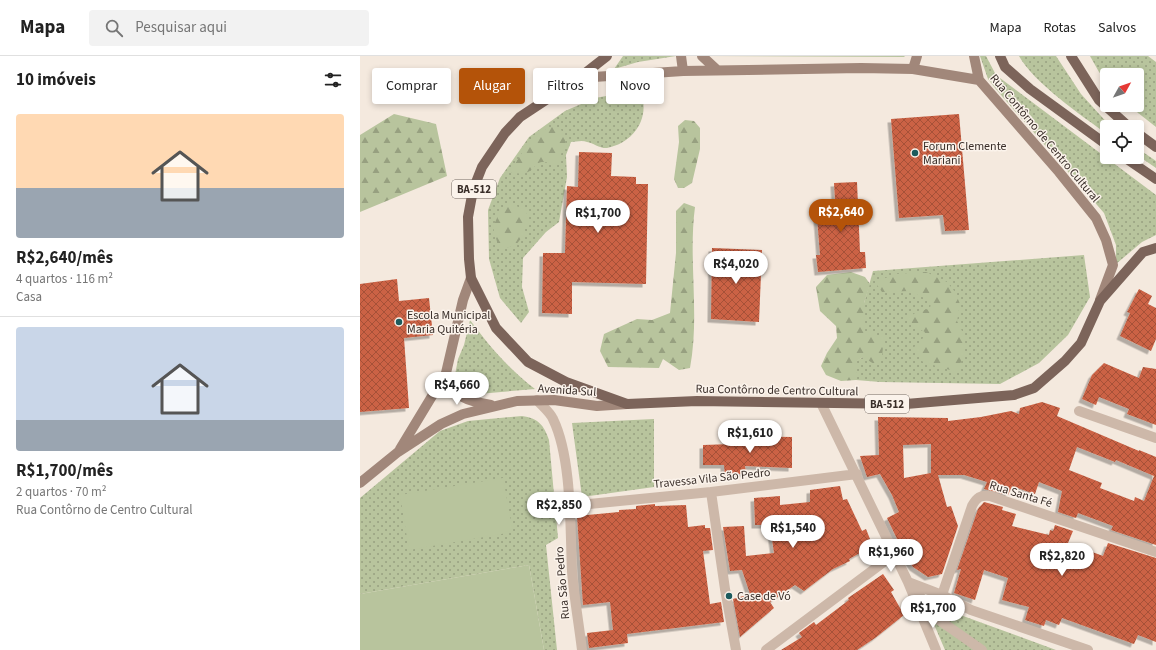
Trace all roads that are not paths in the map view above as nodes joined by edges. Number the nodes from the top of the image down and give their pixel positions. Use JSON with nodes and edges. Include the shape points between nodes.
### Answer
{"nodes":[{"id":1,"x":607,"y":56,"type":"edge"},
{"id":2,"x":681,"y":56,"type":"edge"},
{"id":3,"x":702,"y":56,"type":"edge"},
{"id":4,"x":917,"y":56,"type":"edge"},
{"id":5,"x":974,"y":56,"type":"edge"},
{"id":6,"x":1000,"y":56,"type":"edge"},
{"id":7,"x":1071,"y":56,"type":"edge"},
{"id":8,"x":592,"y":68,"type":"edge"},
{"id":9,"x":913,"y":69,"type":"junction"},
{"id":10,"x":716,"y":70,"type":"junction"},
{"id":11,"x":683,"y":71,"type":"junction"},
{"id":12,"x":598,"y":77,"type":"edge"},
{"id":13,"x":979,"y":80,"type":"junction"},
{"id":14,"x":538,"y":104,"type":"edge"},
{"id":15,"x":1121,"y":120,"type":"edge"},
{"id":16,"x":1144,"y":138,"type":"edge"},
{"id":17,"x":1100,"y":140,"type":"edge"},
{"id":18,"x":1156,"y":147,"type":"edge"},
{"id":19,"x":1134,"y":164,"type":"edge"},
{"id":20,"x":1156,"y":180,"type":"edge"},
{"id":21,"x":1156,"y":248,"type":"edge"},
{"id":22,"x":471,"y":278,"type":"junction"},
{"id":23,"x":1100,"y":302,"type":"junction"},
{"id":24,"x":446,"y":373,"type":"junction"},
{"id":25,"x":537,"y":400,"type":"junction"},
{"id":26,"x":821,"y":403,"type":"junction"},
{"id":27,"x":627,"y":404,"type":"junction"},
{"id":28,"x":495,"y":406,"type":"junction"},
{"id":29,"x":1079,"y":410,"type":"dead end"},
{"id":30,"x":1156,"y":438,"type":"edge"},
{"id":31,"x":398,"y":452,"type":"junction"},
{"id":32,"x":857,"y":474,"type":"junction"},
{"id":33,"x":360,"y":483,"type":"edge"},
{"id":34,"x":712,"y":492,"type":"junction"},
{"id":35,"x":569,"y":506,"type":"junction"},
{"id":36,"x":1156,"y":552,"type":"edge"},
{"id":37,"x":893,"y":555,"type":"junction"},
{"id":38,"x":908,"y":582,"type":"junction"},
{"id":39,"x":942,"y":595,"type":"junction"},
{"id":40,"x":768,"y":649,"type":"edge"},
{"id":41,"x":582,"y":650,"type":"edge"},
{"id":42,"x":736,"y":650,"type":"edge"},
{"id":43,"x":936,"y":650,"type":"edge"},
{"id":44,"x":982,"y":650,"type":"edge"},
{"id":45,"x":1088,"y":650,"type":"edge"}],
"edges":[{"from":1,"to":8,"type":"main road","name":"Rua Contôrno de Centro Cultural","number":"BA-512"},
{"from":2,"to":11,"type":"street"},
{"from":3,"to":10,"type":"street"},
{"from":4,"to":9,"type":"street"},
{"from":5,"to":13,"type":"street"},
{"from":6,"to":17,"type":"main road","via":[[1005,67],[1030,89]]},
{"from":7,"to":15,"type":"main road","via":[[1100,100]]},
{"from":9,"to":10,"type":"street","name":"Rua Contôrno de Centro Cultural"},
{"from":9,"to":13,"type":"street","name":"Rua Contôrno de Centro Cultural"},
{"from":10,"to":11,"type":"street","name":"Rua Contôrno de Centro Cultural"},
{"from":11,"to":12,"type":"street","name":"Rua Contôrno de Centro Cultural"},
{"from":13,"to":23,"type":"street","name":"Rua Contôrno de Centro Cultural","via":[[1096,218],[1113,264]]},
{"from":14,"to":22,"type":"main road","name":"Rua Contôrno de Centro Cultural","number":"BA-512","via":[[520,117],[505,134],[482,167],[473,190],[468,217],[468,259]]},
{"from":16,"to":18,"type":"main road"},
{"from":19,"to":20,"type":"main road"},
{"from":21,"to":23,"type":"main road","number":"BA-512","via":[[1143,252]]},
{"from":22,"to":24,"type":"street","name":"Avenida Sul","via":[[463,300]]},
{"from":22,"to":27,"type":"main road","name":"Rua Contôrno de Centro Cultural","number":"BA-512","via":[[496,328],[528,362],[566,382]]},
{"from":23,"to":26,"type":"main road","name":"Rua Contôrno de Centro Cultural","number":"BA-512","via":[[1081,342],[1065,361],[1034,388],[1014,395],[906,404]]},
{"from":24,"to":28,"type":"street","via":[[449,384],[457,394],[472,401]]},
{"from":24,"to":31,"type":"street","name":"Avenida Sul"},
{"from":25,"to":27,"type":"street","name":"Avenida Sul","via":[[597,406]]},
{"from":25,"to":28,"type":"street","name":"Avenida Sul"},
{"from":25,"to":35,"type":"street","name":"Rua São Pedro","via":[[552,418],[559,434]]},
{"from":26,"to":27,"type":"main road","name":"Rua Contôrno de Centro Cultural","number":"BA-512","via":[[697,401]]},
{"from":26,"to":32,"type":"street"},
{"from":28,"to":31,"type":"street","name":"Avenida Sul","via":[[463,414],[441,424]]},
{"from":29,"to":30,"type":"street"},
{"from":31,"to":33,"type":"street","name":"Avenida Sul"},
{"from":32,"to":34,"type":"street","name":"Travessa Vila São Pedro"},
{"from":32,"to":37,"type":"street"},
{"from":34,"to":35,"type":"street","name":"Travessa Vila São Pedro"},
{"from":34,"to":42,"type":"street"},
{"from":35,"to":41,"type":"street","name":"Rua São Pedro","via":[[573,573]]},
{"from":36,"to":39,"type":"street","name":"Rua Santa Fé","via":[[982,495],[976,497],[972,506]]},
{"from":37,"to":38,"type":"street"},
{"from":37,"to":40,"type":"street"},
{"from":38,"to":39,"type":"street"},
{"from":38,"to":43,"type":"street"},
{"from":38,"to":44,"type":"street","via":[[939,620]]},
{"from":39,"to":45,"type":"street","via":[[971,610]]}]}
